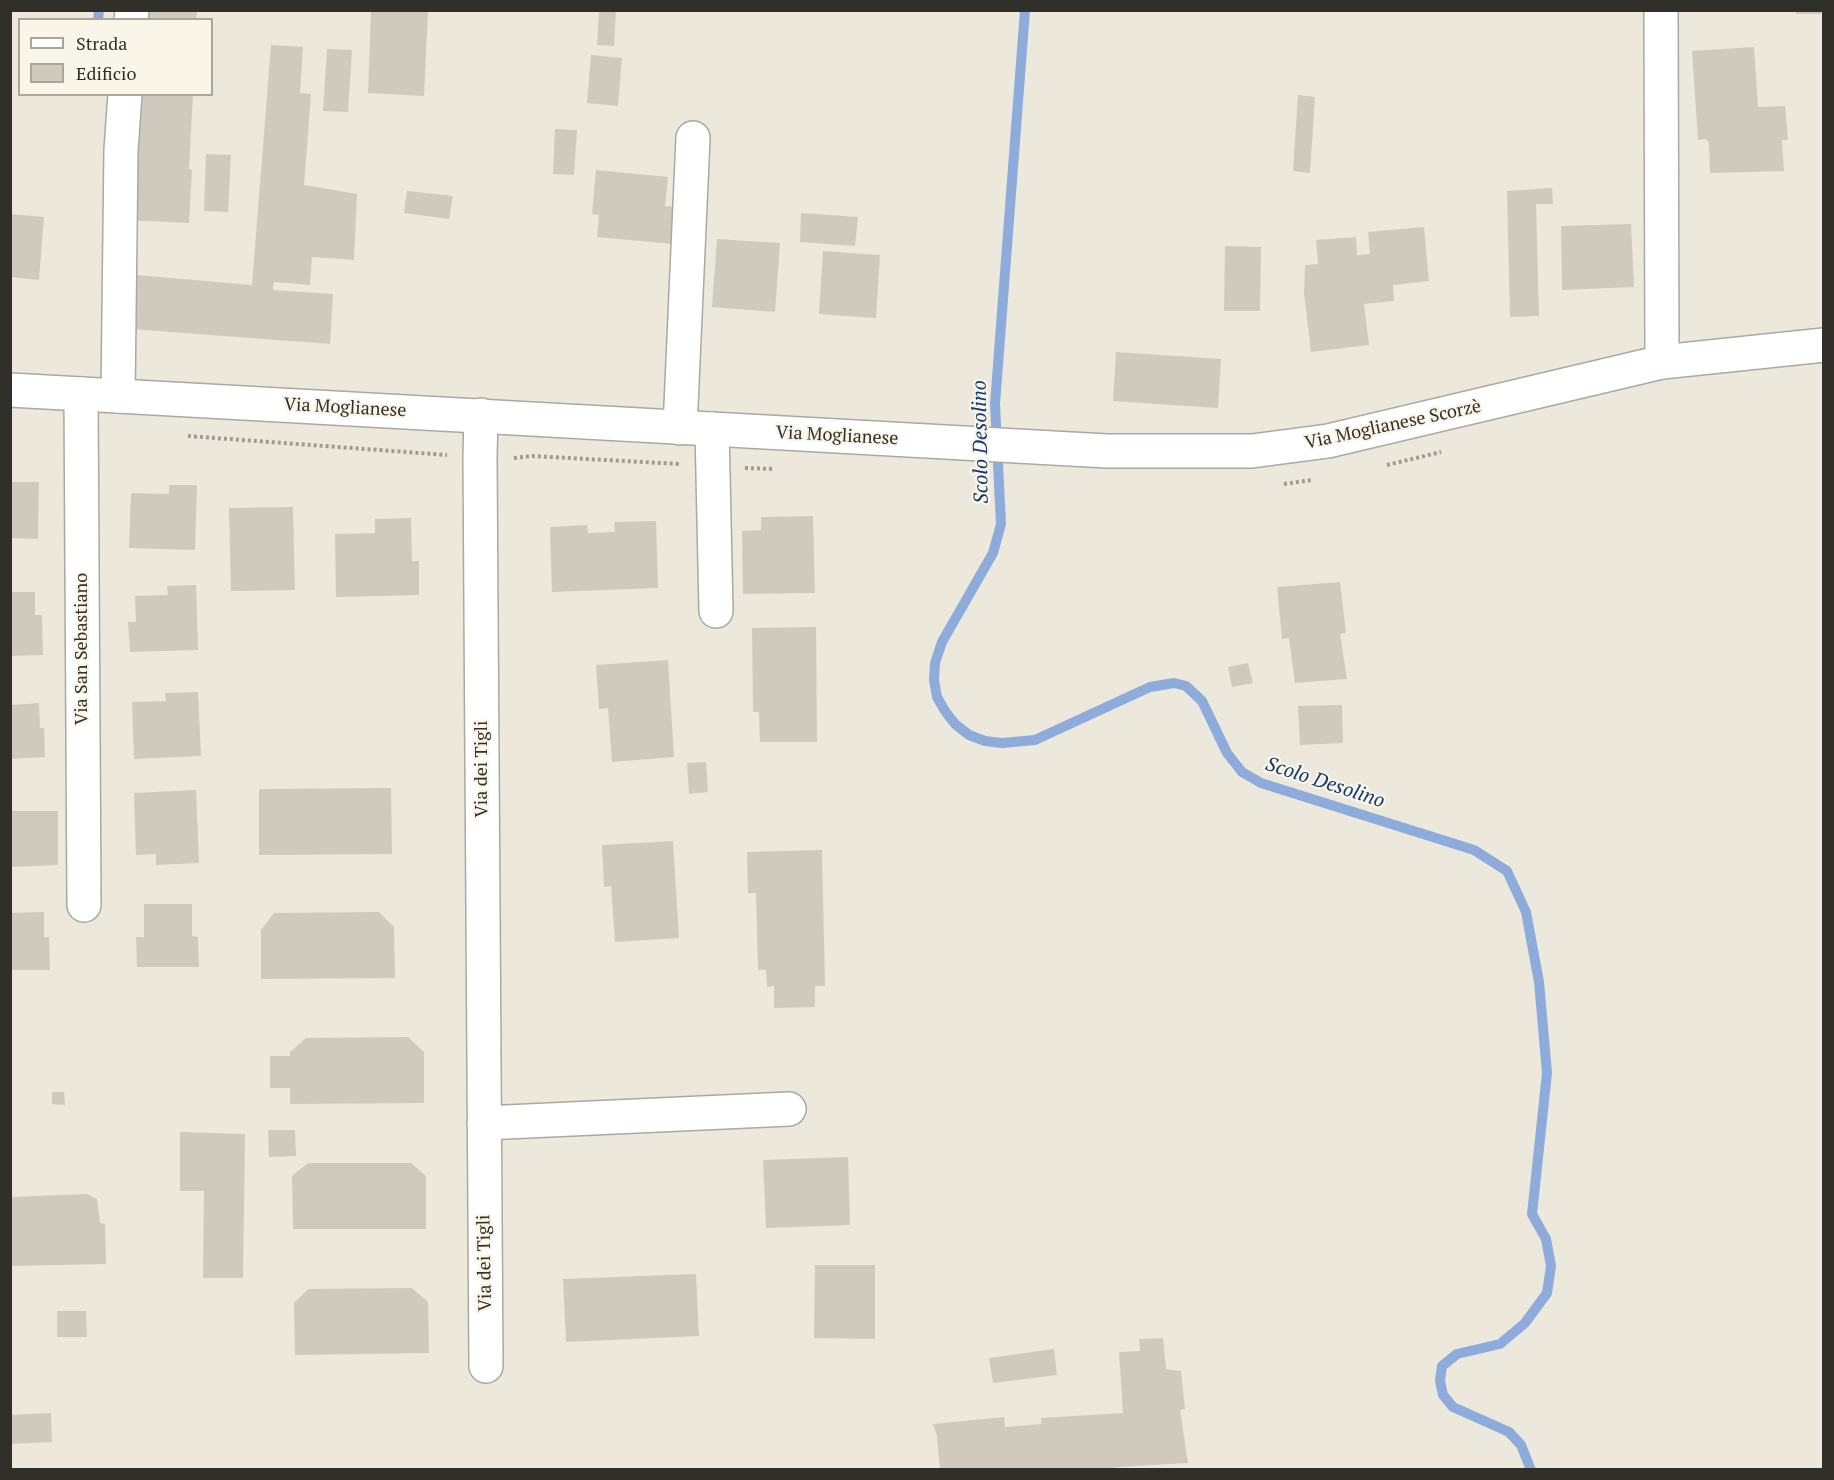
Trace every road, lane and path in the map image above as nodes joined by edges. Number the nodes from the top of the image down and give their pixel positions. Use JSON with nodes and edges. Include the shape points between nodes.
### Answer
{"nodes":[{"id":1,"x":1661,"y":10,"type":"edge"},
{"id":2,"x":125,"y":96,"type":"edge"},
{"id":3,"x":693,"y":138,"type":"dead end"},
{"id":4,"x":1824,"y":345,"type":"edge"},
{"id":5,"x":1662,"y":363,"type":"junction"},
{"id":6,"x":10,"y":390,"type":"edge"},
{"id":7,"x":81,"y":394,"type":"junction"},
{"id":8,"x":118,"y":396,"type":"junction"},
{"id":9,"x":481,"y":416,"type":"junction"},
{"id":10,"x":696,"y":428,"type":"junction"},
{"id":11,"x":181,"y":436,"type":"dead end"},
{"id":12,"x":957,"y":443,"type":"joint"},
{"id":13,"x":448,"y":455,"type":"dead end"},
{"id":14,"x":716,"y":611,"type":"dead end"},
{"id":15,"x":84,"y":905,"type":"dead end"},
{"id":16,"x":789,"y":1109,"type":"dead end"},
{"id":17,"x":484,"y":1124,"type":"junction"},
{"id":18,"x":486,"y":1366,"type":"dead end"}],
"edges":[{"from":1,"to":5,"type":"street"},
{"from":2,"to":8,"type":"street"},
{"from":3,"to":10,"type":"street"},
{"from":4,"to":5,"type":"street","name":"Via Moglianese Scorzè"},
{"from":5,"to":12,"type":"street","name":"Via Moglianese Scorzè","via":[[1328,441],[1263,450],[1107,451]]},
{"from":6,"to":7,"type":"street","name":"Via Moglianese"},
{"from":7,"to":8,"type":"street","name":"Via Moglianese"},
{"from":7,"to":15,"type":"street","name":"Via San Sebastiano"},
{"from":8,"to":9,"type":"street","name":"Via Moglianese"},
{"from":9,"to":10,"type":"street","name":"Via Moglianese"},
{"from":9,"to":17,"type":"street","name":"Via dei Tigli"},
{"from":10,"to":12,"type":"street","name":"Via Moglianese"},
{"from":10,"to":14,"type":"street"},
{"from":11,"to":13,"type":"path"},
{"from":16,"to":17,"type":"street"},
{"from":17,"to":18,"type":"street","name":"Via dei Tigli"}]}
